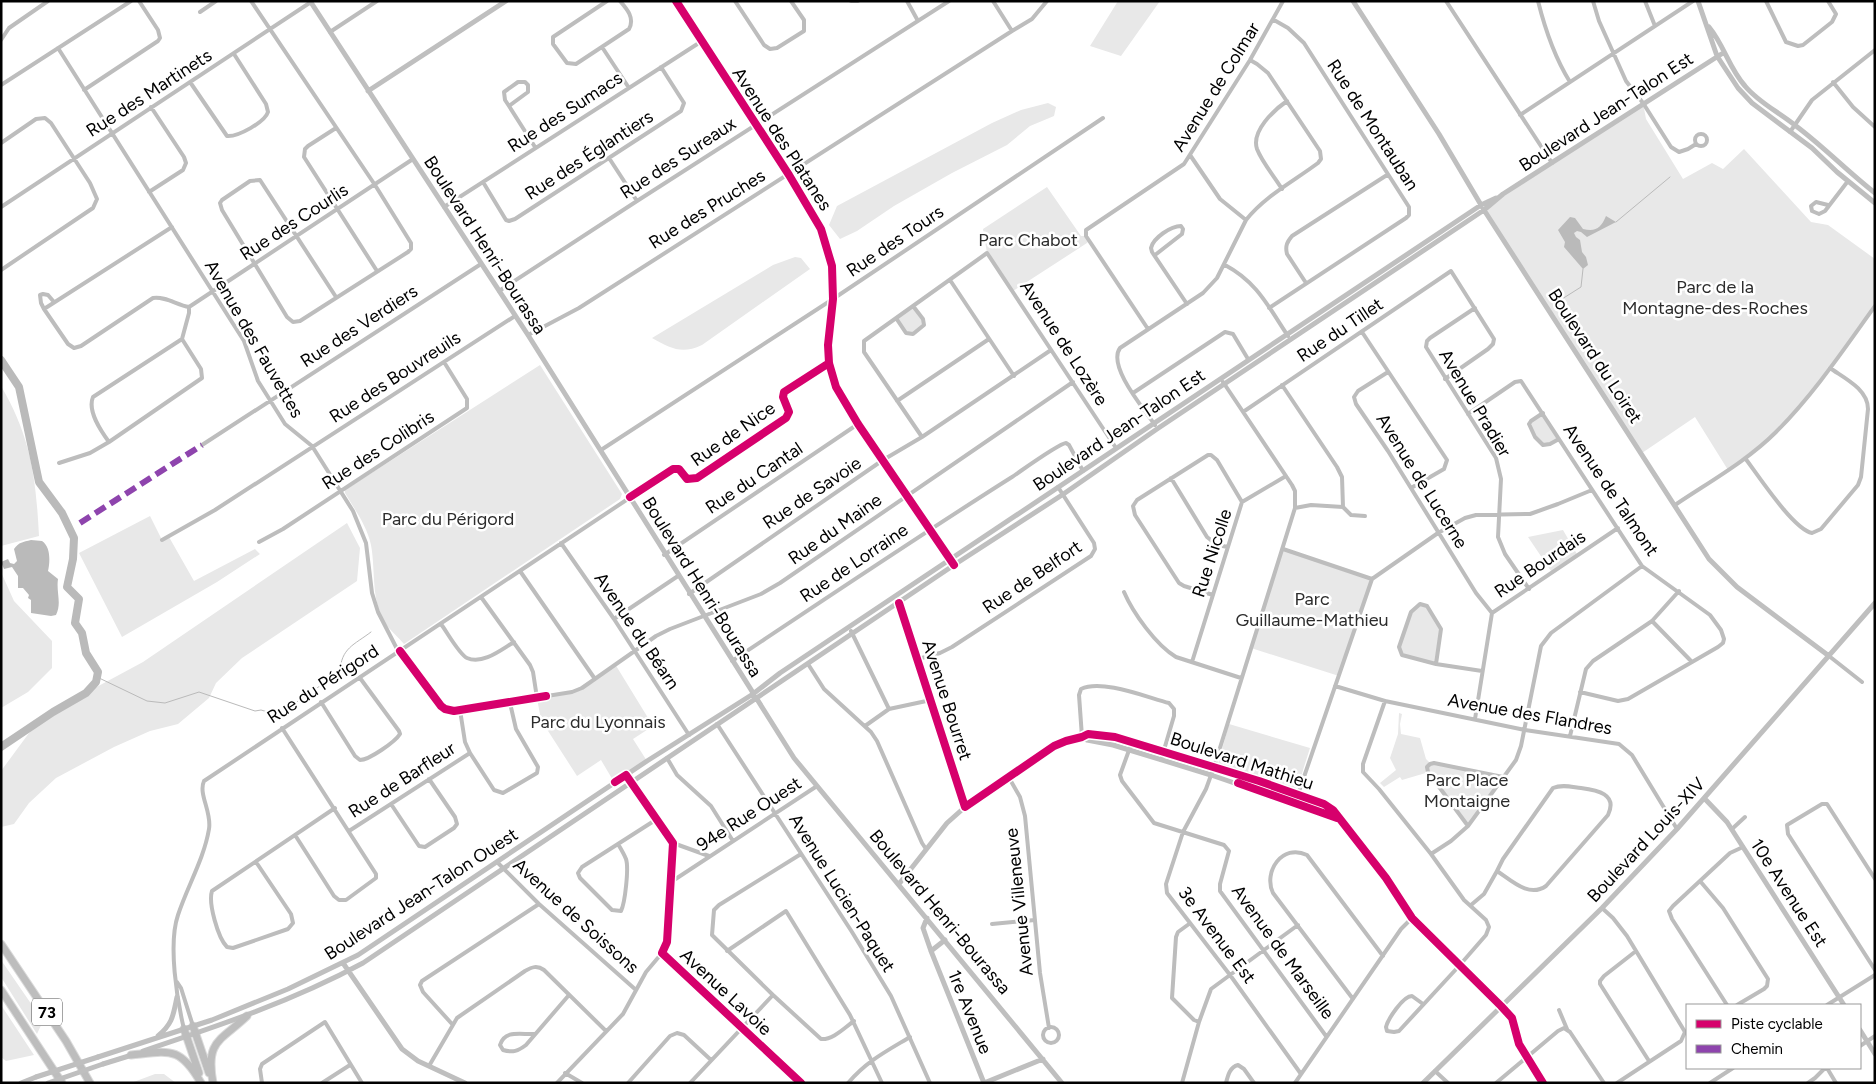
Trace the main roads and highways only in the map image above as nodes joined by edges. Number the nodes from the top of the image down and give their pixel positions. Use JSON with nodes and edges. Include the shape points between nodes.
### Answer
{"nodes":[{"id":1,"x":1,"y":944,"type":"edge"},
{"id":2,"x":1,"y":990,"type":"edge"},
{"id":3,"x":247,"y":1016,"type":"road end"},
{"id":4,"x":194,"y":1030,"type":"road end"},
{"id":5,"x":185,"y":1033,"type":"road end"},
{"id":6,"x":131,"y":1056,"type":"road end"},
{"id":7,"x":62,"y":1083,"type":"edge"},
{"id":8,"x":90,"y":1083,"type":"edge"},
{"id":9,"x":201,"y":1083,"type":"edge"},
{"id":10,"x":213,"y":1083,"type":"edge"}],
"edges":[{"from":1,"to":8,"type":"highway","number":"73"},
{"from":2,"to":7,"type":"highway","number":"73"},
{"from":3,"to":10,"type":"highway","via":[[216,1043],[210,1060]]},
{"from":4,"to":10,"type":"highway"},
{"from":5,"to":9,"type":"highway"},
{"from":6,"to":9,"type":"highway","via":[[159,1052],[180,1056],[189,1063]]}]}
